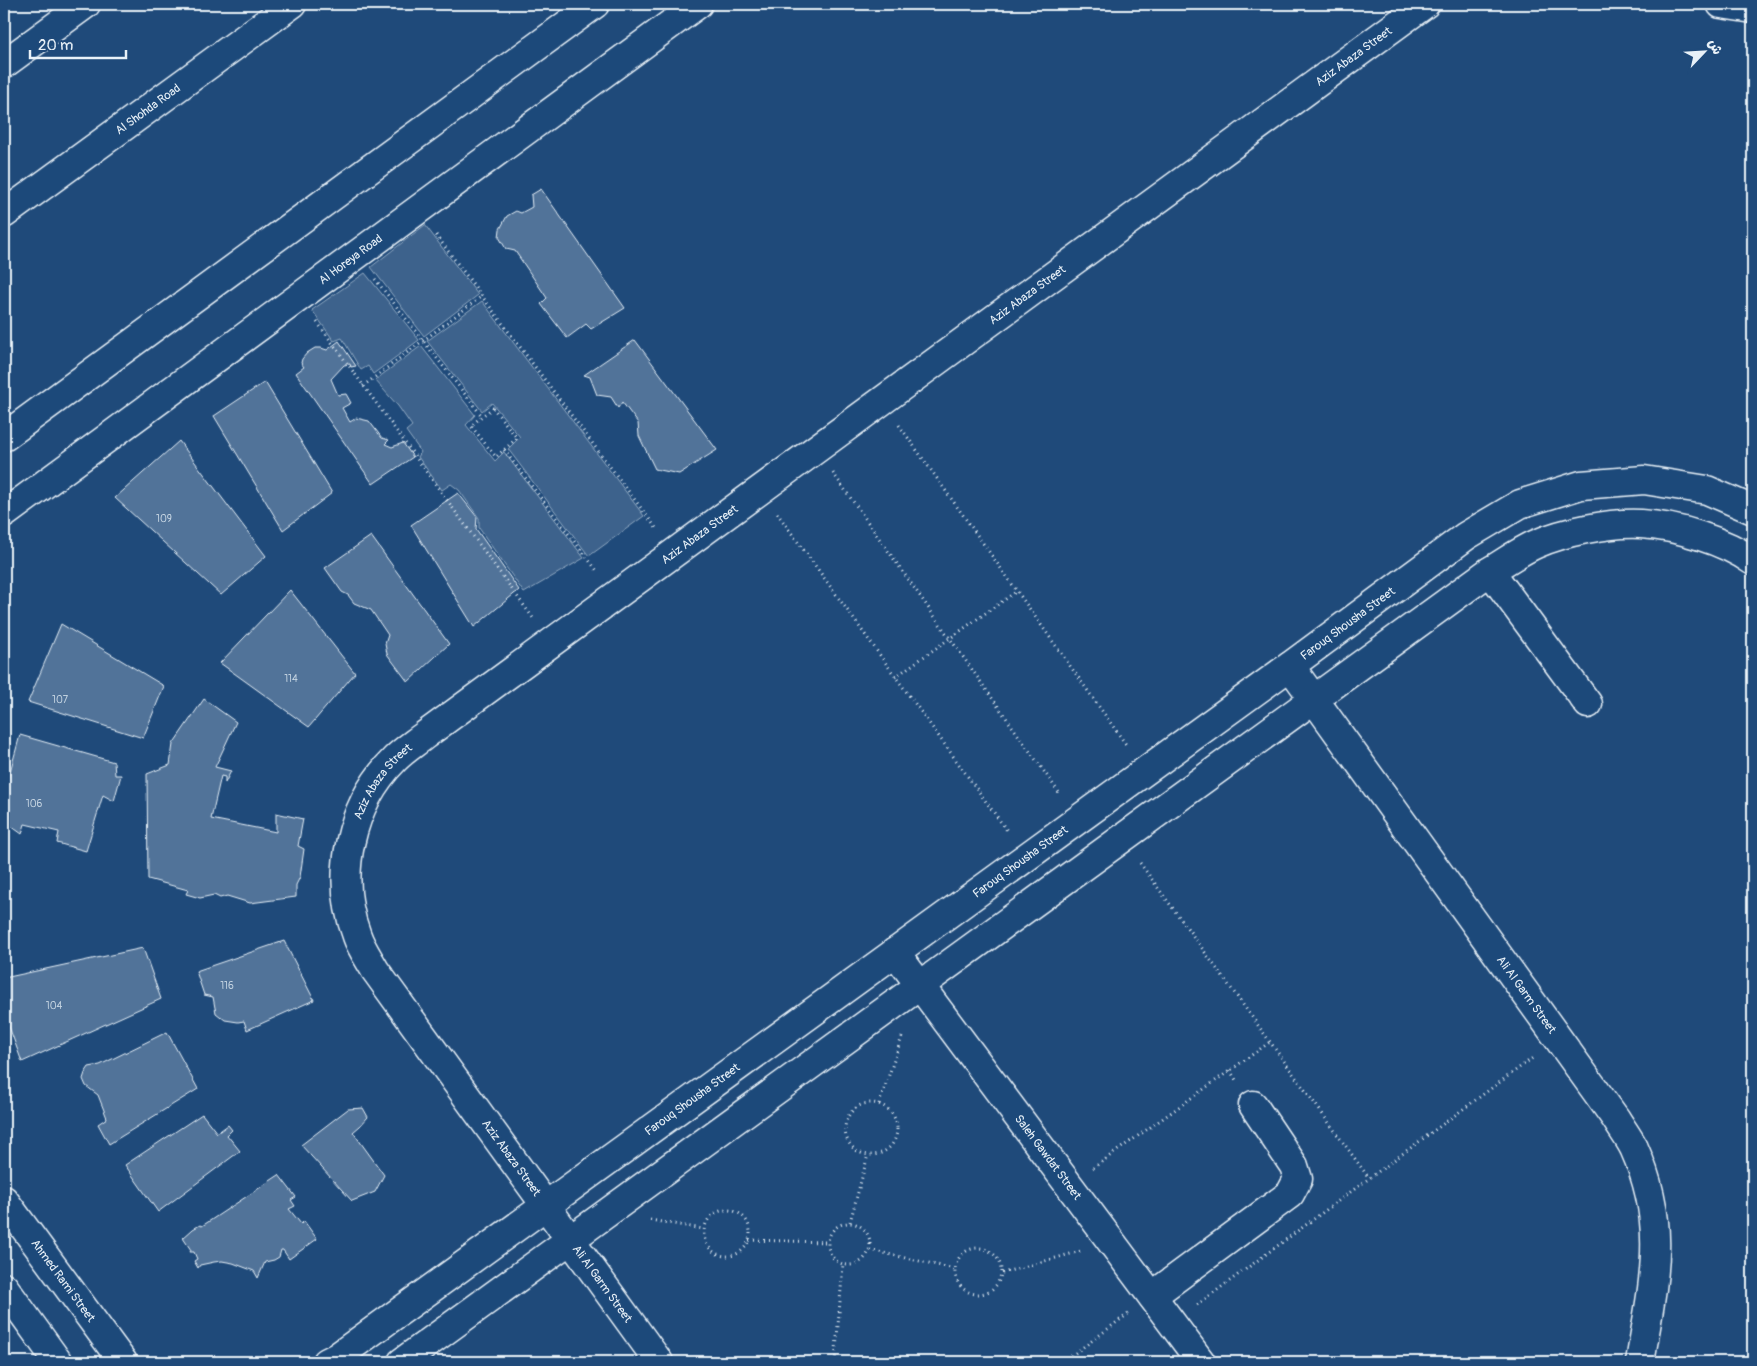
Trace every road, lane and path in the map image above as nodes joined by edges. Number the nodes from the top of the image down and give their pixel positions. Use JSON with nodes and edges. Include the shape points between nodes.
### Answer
{"nodes":[{"id":1,"x":86,"y":4,"type":"edge"},
{"id":2,"x":292,"y":4,"type":"edge"},
{"id":3,"x":595,"y":4,"type":"edge"},
{"id":4,"x":698,"y":4,"type":"edge"},
{"id":5,"x":1425,"y":4,"type":"edge"},
{"id":6,"x":1720,"y":4,"type":"edge"},
{"id":7,"x":1753,"y":8,"type":"edge"},
{"id":8,"x":4,"y":64,"type":"edge"},
{"id":9,"x":418,"y":210,"type":"junction"},
{"id":10,"x":4,"y":214,"type":"edge"},
{"id":11,"x":356,"y":255,"type":"junction"},
{"id":12,"x":482,"y":296,"type":"junction"},
{"id":13,"x":298,"y":297,"type":"junction"},
{"id":14,"x":423,"y":341,"type":"junction"},
{"id":15,"x":363,"y":386,"type":"junction"},
{"id":16,"x":882,"y":401,"type":"junction"},
{"id":17,"x":482,"y":416,"type":"junction"},
{"id":18,"x":4,"y":436,"type":"edge"},
{"id":19,"x":816,"y":449,"type":"junction"},
{"id":20,"x":504,"y":450,"type":"junction"},
{"id":21,"x":760,"y":490,"type":"junction"},
{"id":22,"x":1753,"y":510,"type":"edge"},
{"id":23,"x":4,"y":514,"type":"edge"},
{"id":24,"x":675,"y":552,"type":"junction"},
{"id":25,"x":1753,"y":561,"type":"edge"},
{"id":26,"x":1490,"y":571,"type":"junction"},
{"id":27,"x":1017,"y":591,"type":"junction"},
{"id":28,"x":616,"y":596,"type":"junction"},
{"id":29,"x":950,"y":638,"type":"junction"},
{"id":30,"x":551,"y":643,"type":"junction"},
{"id":31,"x":1290,"y":666,"type":"junction"},
{"id":32,"x":895,"y":677,"type":"junction"},
{"id":33,"x":1313,"y":699,"type":"junction"},
{"id":34,"x":1588,"y":704,"type":"dead end"},
{"id":35,"x":1144,"y":771,"type":"junction"},
{"id":36,"x":1078,"y":820,"type":"junction"},
{"id":37,"x":1122,"y":838,"type":"junction"},
{"id":38,"x":1026,"y":857,"type":"junction"},
{"id":39,"x":895,"y":952,"type":"junction"},
{"id":40,"x":920,"y":985,"type":"junction"},
{"id":41,"x":904,"y":1030,"type":"dead end"},
{"id":42,"x":1558,"y":1038,"type":"junction"},
{"id":43,"x":1270,"y":1042,"type":"junction"},
{"id":44,"x":879,"y":1104,"type":"junction"},
{"id":45,"x":1253,"y":1105,"type":"dead end"},
{"id":46,"x":868,"y":1156,"type":"junction"},
{"id":47,"x":1369,"y":1178,"type":"junction"},
{"id":48,"x":1069,"y":1185,"type":"junction"},
{"id":49,"x":4,"y":1200,"type":"edge"},
{"id":50,"x":546,"y":1205,"type":"junction"},
{"id":51,"x":606,"y":1213,"type":"junction"},
{"id":52,"x":850,"y":1222,"type":"junction"},
{"id":53,"x":703,"y":1229,"type":"junction"},
{"id":54,"x":570,"y":1239,"type":"junction"},
{"id":55,"x":749,"y":1240,"type":"junction"},
{"id":56,"x":827,"y":1242,"type":"junction"},
{"id":57,"x":1112,"y":1242,"type":"junction"},
{"id":58,"x":870,"y":1250,"type":"junction"},
{"id":59,"x":843,"y":1265,"type":"junction"},
{"id":60,"x":955,"y":1269,"type":"junction"},
{"id":61,"x":1002,"y":1273,"type":"junction"},
{"id":62,"x":4,"y":1288,"type":"edge"},
{"id":63,"x":1152,"y":1296,"type":"junction"},
{"id":64,"x":1172,"y":1323,"type":"junction"},
{"id":65,"x":58,"y":1362,"type":"edge"},
{"id":66,"x":123,"y":1362,"type":"edge"},
{"id":67,"x":327,"y":1362,"type":"edge"},
{"id":68,"x":402,"y":1362,"type":"edge"},
{"id":69,"x":659,"y":1362,"type":"edge"},
{"id":70,"x":835,"y":1362,"type":"edge"},
{"id":71,"x":1063,"y":1362,"type":"edge"},
{"id":72,"x":1201,"y":1362,"type":"edge"},
{"id":73,"x":1640,"y":1362,"type":"edge"}],
"edges":[{"from":1,"to":8,"type":"street"},
{"from":2,"to":10,"type":"street","name":"Al Shohda Road"},
{"from":3,"to":18,"type":"street"},
{"from":4,"to":9,"type":"street","name":"Al Horeya Road"},
{"from":5,"to":16,"type":"street","name":"Aziz Abaza Street"},
{"from":6,"to":7,"type":"street"},
{"from":9,"to":11,"type":"street","name":"Al Horeya Road"},
{"from":9,"to":12,"type":"path"},
{"from":11,"to":13,"type":"street","name":"Al Horeya Road"},
{"from":11,"to":14,"type":"path"},
{"from":12,"to":14,"type":"path"},
{"from":12,"to":24,"type":"path"},
{"from":13,"to":15,"type":"path"},
{"from":13,"to":23,"type":"street","name":"Al Horeya Road"},
{"from":14,"to":15,"type":"path"},
{"from":14,"to":17,"type":"path"},
{"from":15,"to":30,"type":"path"},
{"from":16,"to":19,"type":"street","name":"Aziz Abaza Street"},
{"from":16,"to":27,"type":"path"},
{"from":17,"to":20,"type":"path","via":[[471,426],[496,457]]},
{"from":17,"to":20,"type":"path","via":[[493,408],[518,438]]},
{"from":19,"to":21,"type":"street","name":"Aziz Abaza Street"},
{"from":19,"to":29,"type":"path"},
{"from":20,"to":28,"type":"path"},
{"from":21,"to":24,"type":"street","name":"Aziz Abaza Street"},
{"from":21,"to":32,"type":"path"},
{"from":22,"to":31,"type":"street","name":"Farouq Shousha Street","via":[[1708,490],[1644,480],[1581,485],[1520,504],[1466,536]]},
{"from":24,"to":28,"type":"street","name":"Aziz Abaza Street"},
{"from":25,"to":26,"type":"street","via":[[1694,533],[1641,524],[1587,528],[1536,544]]},
{"from":26,"to":33,"type":"street"},
{"from":26,"to":34,"type":"street"},
{"from":27,"to":29,"type":"path"},
{"from":27,"to":35,"type":"path"},
{"from":28,"to":30,"type":"street","name":"Aziz Abaza Street"},
{"from":29,"to":32,"type":"path"},
{"from":29,"to":36,"type":"path"},
{"from":30,"to":50,"type":"street","name":"Aziz Abaza Street","via":[[395,758],[372,789],[355,823],[347,861],[348,899],[357,936],[374,970]]},
{"from":31,"to":33,"type":"street","name":"Ali Al Garm Street"},
{"from":31,"to":35,"type":"street","name":"Farouq Shousha Street"},
{"from":32,"to":38,"type":"path"},
{"from":33,"to":37,"type":"street"},
{"from":33,"to":42,"type":"street","name":"Ali Al Garm Street"},
{"from":35,"to":36,"type":"street","name":"Farouq Shousha Street"},
{"from":36,"to":38,"type":"street","name":"Farouq Shousha Street"},
{"from":37,"to":40,"type":"street"},
{"from":37,"to":43,"type":"path"},
{"from":38,"to":39,"type":"street","name":"Farouq Shousha Street"},
{"from":39,"to":40,"type":"street","name":"Saleh Gawdat Street"},
{"from":39,"to":50,"type":"street","name":"Farouq Shousha Street"},
{"from":40,"to":48,"type":"street","name":"Saleh Gawdat Street"},
{"from":40,"to":51,"type":"street"},
{"from":41,"to":44,"type":"path"},
{"from":42,"to":47,"type":"path"},
{"from":42,"to":73,"type":"street","name":"Ali Al Garm Street","via":[[1633,1146],[1654,1208],[1654,1273]]},
{"from":43,"to":47,"type":"path"},
{"from":43,"to":48,"type":"path"},
{"from":44,"to":46,"type":"path","via":[[894,1116],[897,1135],[886,1151]]},
{"from":44,"to":46,"type":"path","via":[[860,1105],[852,1111],[844,1128],[851,1146]]},
{"from":45,"to":63,"type":"street","via":[[1294,1166],[1298,1179],[1290,1194]]},
{"from":46,"to":52,"type":"path"},
{"from":47,"to":64,"type":"path"},
{"from":48,"to":57,"type":"street","name":"Saleh Gawdat Street"},
{"from":49,"to":66,"type":"street","name":"Ahmed Rami Street"},
{"from":50,"to":54,"type":"street","name":"Ali Al Garm Street"},
{"from":50,"to":67,"type":"street","name":"Farouq Shousha Street"},
{"from":51,"to":53,"type":"path"},
{"from":51,"to":54,"type":"street"},
{"from":52,"to":56,"type":"path","via":[[839,1225]]},
{"from":52,"to":58,"type":"path","via":[[867,1232]]},
{"from":53,"to":55,"type":"path","via":[[708,1248],[716,1254],[734,1255],[743,1250]]},
{"from":53,"to":55,"type":"path","via":[[714,1213],[733,1210],[748,1222]]},
{"from":54,"to":68,"type":"street"},
{"from":54,"to":69,"type":"street","name":"Ali Al Garm Street"},
{"from":55,"to":56,"type":"path"},
{"from":56,"to":59,"type":"path","via":[[831,1256]]},
{"from":57,"to":61,"type":"path"},
{"from":57,"to":63,"type":"street","name":"Saleh Gawdat Street"},
{"from":58,"to":59,"type":"path","via":[[860,1263]]},
{"from":58,"to":60,"type":"path"},
{"from":59,"to":70,"type":"path"},
{"from":60,"to":61,"type":"path","via":[[960,1256],[978,1248],[996,1255]]},
{"from":60,"to":61,"type":"path","via":[[958,1284],[974,1294],[993,1290]]},
{"from":62,"to":65,"type":"street"},
{"from":63,"to":64,"type":"street","name":"Saleh Gawdat Street"},
{"from":63,"to":71,"type":"path"},
{"from":64,"to":72,"type":"street","name":"Saleh Gawdat Street"}]}
